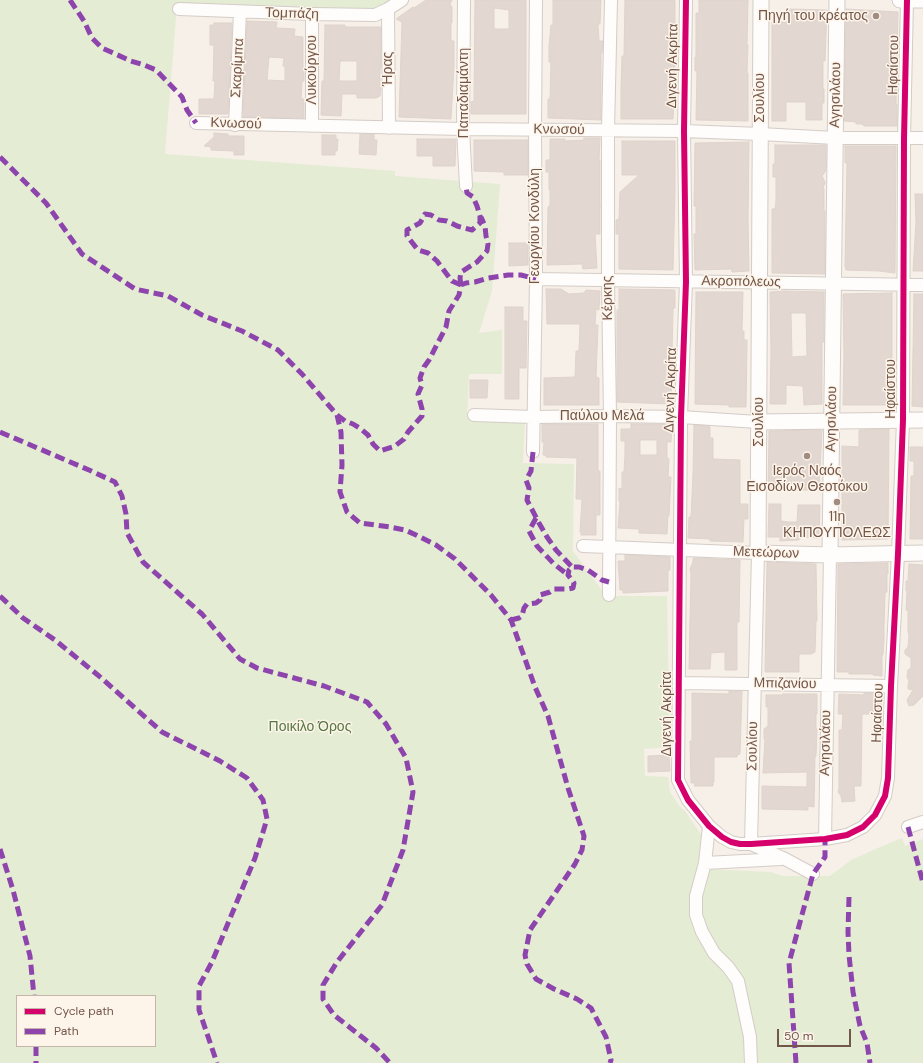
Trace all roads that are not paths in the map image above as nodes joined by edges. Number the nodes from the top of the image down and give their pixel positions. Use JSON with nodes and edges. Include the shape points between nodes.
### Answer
{"nodes":[{"id":1,"x":402,"y":0,"type":"edge"},
{"id":2,"x":464,"y":0,"type":"edge"},
{"id":3,"x":536,"y":0,"type":"edge"},
{"id":4,"x":611,"y":0,"type":"edge"},
{"id":5,"x":686,"y":0,"type":"edge"},
{"id":6,"x":761,"y":0,"type":"edge"},
{"id":7,"x":837,"y":0,"type":"edge"},
{"id":8,"x":900,"y":0,"type":"edge"},
{"id":9,"x":907,"y":0,"type":"edge"},
{"id":10,"x":923,"y":0,"type":"edge"},
{"id":11,"x":179,"y":9,"type":"dead end"},
{"id":12,"x":388,"y":9,"type":"junction"},
{"id":13,"x":240,"y":12,"type":"junction"},
{"id":14,"x":312,"y":14,"type":"junction"},
{"id":15,"x":196,"y":123,"type":"dead end"},
{"id":16,"x":235,"y":125,"type":"junction"},
{"id":17,"x":312,"y":126,"type":"junction"},
{"id":18,"x":389,"y":128,"type":"junction"},
{"id":19,"x":463,"y":129,"type":"junction"},
{"id":20,"x":535,"y":129,"type":"junction"},
{"id":21,"x":608,"y":130,"type":"junction"},
{"id":22,"x":684,"y":131,"type":"junction"},
{"id":23,"x":760,"y":134,"type":"junction"},
{"id":24,"x":835,"y":138,"type":"junction"},
{"id":25,"x":923,"y":138,"type":"edge"},
{"id":26,"x":904,"y":139,"type":"junction"},
{"id":27,"x":466,"y":186,"type":"dead end"},
{"id":28,"x":536,"y":279,"type":"junction"},
{"id":29,"x":608,"y":280,"type":"junction"},
{"id":30,"x":686,"y":282,"type":"junction"},
{"id":31,"x":760,"y":283,"type":"junction"},
{"id":32,"x":833,"y":284,"type":"junction"},
{"id":33,"x":903,"y":285,"type":"junction"},
{"id":34,"x":923,"y":285,"type":"edge"},
{"id":35,"x":474,"y":415,"type":"dead end"},
{"id":36,"x":533,"y":416,"type":"junction"},
{"id":37,"x":610,"y":416,"type":"junction"},
{"id":38,"x":681,"y":417,"type":"junction"},
{"id":39,"x":903,"y":420,"type":"junction"},
{"id":40,"x":923,"y":420,"type":"edge"},
{"id":41,"x":832,"y":421,"type":"junction"},
{"id":42,"x":758,"y":422,"type":"junction"},
{"id":43,"x":533,"y":452,"type":"dead end"},
{"id":44,"x":583,"y":546,"type":"dead end"},
{"id":45,"x":609,"y":547,"type":"junction"},
{"id":46,"x":680,"y":550,"type":"junction"},
{"id":47,"x":758,"y":553,"type":"junction"},
{"id":48,"x":923,"y":553,"type":"edge"},
{"id":49,"x":898,"y":554,"type":"junction"},
{"id":50,"x":830,"y":555,"type":"junction"},
{"id":51,"x":609,"y":595,"type":"dead end"},
{"id":52,"x":679,"y":683,"type":"junction"},
{"id":53,"x":754,"y":684,"type":"junction"},
{"id":54,"x":827,"y":685,"type":"junction"},
{"id":55,"x":891,"y":686,"type":"junction"},
{"id":56,"x":923,"y":822,"type":"edge"},
{"id":57,"x":709,"y":826,"type":"junction"},
{"id":58,"x":908,"y":828,"type":"dead end"},
{"id":59,"x":824,"y":839,"type":"junction"},
{"id":60,"x":751,"y":844,"type":"junction"},
{"id":61,"x":784,"y":859,"type":"junction"},
{"id":62,"x":705,"y":863,"type":"junction"},
{"id":63,"x":813,"y":874,"type":"dead end"},
{"id":64,"x":751,"y":1063,"type":"edge"}],
"edges":[{"from":1,"to":12,"type":"street","name":"Τομπάζη"},
{"from":2,"to":19,"type":"street","name":"Παπαδιαμάντη"},
{"from":3,"to":20,"type":"street","name":"Γεωργίου Κονδύλη"},
{"from":4,"to":21,"type":"street","name":"Κέρκης"},
{"from":5,"to":22,"type":"street","name":"Διγενή Ακρίτα"},
{"from":6,"to":23,"type":"street","name":"Σουλίου"},
{"from":7,"to":24,"type":"street","name":"Αγησιλάου"},
{"from":8,"to":9,"type":"street"},
{"from":9,"to":10,"type":"street"},
{"from":9,"to":26,"type":"street","name":"Ηφαίστου"},
{"from":11,"to":13,"type":"street","name":"Τομπάζη"},
{"from":12,"to":14,"type":"street","name":"Τομπάζη","via":[[374,15]]},
{"from":12,"to":18,"type":"street","name":"Ήρας"},
{"from":13,"to":14,"type":"street","name":"Τομπάζη"},
{"from":13,"to":16,"type":"street","name":"Σκαρίμπα"},
{"from":14,"to":17,"type":"street","name":"Λυκούργου"},
{"from":15,"to":16,"type":"street","name":"Κνωσού"},
{"from":16,"to":17,"type":"street","name":"Κνωσού"},
{"from":17,"to":18,"type":"street","name":"Κνωσού"},
{"from":18,"to":19,"type":"street","name":"Κνωσού"},
{"from":19,"to":20,"type":"street","name":"Κνωσού"},
{"from":19,"to":27,"type":"street","name":"Παπαδιαμάντη"},
{"from":20,"to":21,"type":"street","name":"Κνωσού"},
{"from":20,"to":28,"type":"street","name":"Γεωργίου Κονδύλη"},
{"from":21,"to":22,"type":"street","name":"Κνωσού"},
{"from":21,"to":29,"type":"street","name":"Κέρκης"},
{"from":22,"to":23,"type":"street","name":"Κνωσού"},
{"from":22,"to":30,"type":"street","name":"Διγενή Ακρίτα"},
{"from":23,"to":24,"type":"street","name":"Κνωσού"},
{"from":23,"to":31,"type":"street","name":"Σουλίου"},
{"from":24,"to":26,"type":"street","name":"Κνωσού"},
{"from":24,"to":32,"type":"street","name":"Αγησιλάου"},
{"from":25,"to":26,"type":"street","name":"Κνωσού"},
{"from":26,"to":33,"type":"street","name":"Ηφαίστου"},
{"from":28,"to":29,"type":"street","name":"Ακροπόλεως"},
{"from":28,"to":36,"type":"street","name":"Γεωργίου Κονδύλη"},
{"from":29,"to":30,"type":"street","name":"Ακροπόλεως"},
{"from":29,"to":37,"type":"street","name":"Κέρκης"},
{"from":30,"to":31,"type":"street","name":"Ακροπόλεως"},
{"from":30,"to":38,"type":"street","name":"Διγενή Ακρίτα"},
{"from":31,"to":32,"type":"street","name":"Ακροπόλεως"},
{"from":31,"to":42,"type":"street","name":"Σουλίου"},
{"from":32,"to":33,"type":"street","name":"Ακροπόλεως"},
{"from":32,"to":41,"type":"street","name":"Αγησιλάου"},
{"from":33,"to":34,"type":"street","name":"Ακροπόλεως"},
{"from":33,"to":39,"type":"street","name":"Ηφαίστου"},
{"from":35,"to":36,"type":"street","name":"Παύλου Μελά"},
{"from":36,"to":37,"type":"street","name":"Παύλου Μελά"},
{"from":36,"to":43,"type":"street","name":"Γεωργίου Κονδύλη"},
{"from":37,"to":38,"type":"street","name":"Παύλου Μελά"},
{"from":37,"to":45,"type":"street","name":"Κέρκης"},
{"from":38,"to":42,"type":"street","name":"Παύλου Μελά"},
{"from":38,"to":46,"type":"street","name":"Διγενή Ακρίτα"},
{"from":39,"to":40,"type":"street","name":"Παύλου Μελά"},
{"from":39,"to":41,"type":"street","name":"Παύλου Μελά"},
{"from":39,"to":49,"type":"street","name":"Ηφαίστου"},
{"from":41,"to":42,"type":"street","name":"Παύλου Μελά"},
{"from":41,"to":50,"type":"street","name":"Αγησιλάου"},
{"from":42,"to":47,"type":"street","name":"Σουλίου"},
{"from":44,"to":45,"type":"street","name":"Μετεώρων"},
{"from":45,"to":46,"type":"street","name":"Μετεώρων"},
{"from":45,"to":51,"type":"street","name":"Κέρκης"},
{"from":46,"to":47,"type":"street","name":"Μετεώρων"},
{"from":46,"to":52,"type":"street","name":"Διγενή Ακρίτα"},
{"from":47,"to":50,"type":"street","name":"Μετεώρων"},
{"from":47,"to":53,"type":"street","name":"Σουλίου"},
{"from":48,"to":49,"type":"street","name":"Μετεώρων"},
{"from":49,"to":50,"type":"street","name":"Μετεώρων"},
{"from":49,"to":55,"type":"street","name":"Ηφαίστου"},
{"from":50,"to":54,"type":"street","name":"Αγησιλάου"},
{"from":52,"to":53,"type":"street","name":"Μπιζανίου"},
{"from":52,"to":57,"type":"street","name":"Διγενή Ακρίτα","via":[[678,780],[688,800]]},
{"from":53,"to":54,"type":"street","name":"Μπιζανίου"},
{"from":53,"to":60,"type":"street","name":"Σουλίου"},
{"from":54,"to":55,"type":"street","name":"Μπιζανίου"},
{"from":54,"to":59,"type":"street","name":"Αγησιλάου"},
{"from":55,"to":59,"type":"street","name":"Ηφαίστου","via":[[888,778],[885,796],[875,815],[863,827],[847,835]]},
{"from":56,"to":58,"type":"street"},
{"from":57,"to":60,"type":"street","via":[[732,842]]},
{"from":57,"to":62,"type":"street"},
{"from":59,"to":60,"type":"street","name":"Ηφαίστου"},
{"from":60,"to":61,"type":"street"},
{"from":61,"to":62,"type":"street"},
{"from":61,"to":63,"type":"street"},
{"from":62,"to":64,"type":"street","via":[[696,896],[696,915],[714,953],[728,966],[738,981],[750,1037]]}]}
